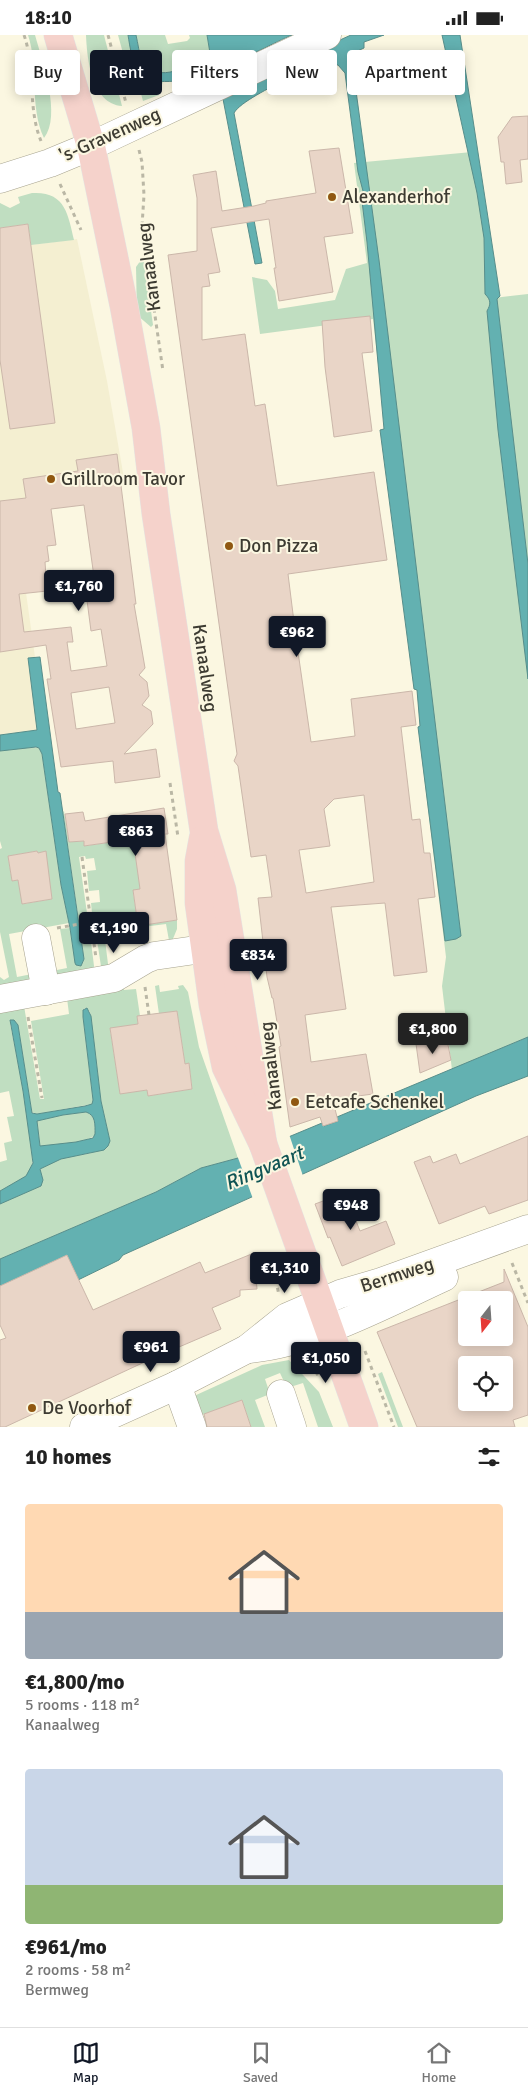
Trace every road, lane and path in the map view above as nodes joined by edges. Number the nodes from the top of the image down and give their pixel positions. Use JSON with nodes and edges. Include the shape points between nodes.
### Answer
{"nodes":[{"id":1,"x":24,"y":35,"type":"edge"},
{"id":2,"x":58,"y":35,"type":"edge"},
{"id":3,"x":108,"y":35,"type":"edge"},
{"id":4,"x":327,"y":35,"type":"edge"},
{"id":5,"x":112,"y":50,"type":"edge"},
{"id":6,"x":34,"y":121,"type":"dead end"},
{"id":7,"x":91,"y":146,"type":"junction"},
{"id":8,"x":0,"y":179,"type":"edge"},
{"id":9,"x":144,"y":195,"type":"dead end"},
{"id":10,"x":163,"y":373,"type":"dead end"},
{"id":11,"x":82,"y":857,"type":"dead end"},
{"id":12,"x":91,"y":922,"type":"junction"},
{"id":13,"x":66,"y":926,"type":"dead end"},
{"id":14,"x":36,"y":938,"type":"dead end"},
{"id":15,"x":218,"y":946,"type":"junction"},
{"id":16,"x":100,"y":981,"type":"junction"},
{"id":17,"x":23,"y":995,"type":"edge"},
{"id":18,"x":42,"y":1098,"type":"dead end"},
{"id":19,"x":528,"y":1229,"type":"edge"},
{"id":20,"x":528,"y":1237,"type":"edge"},
{"id":21,"x":279,"y":1263,"type":"dead end"},
{"id":22,"x":512,"y":1263,"type":"dead end"},
{"id":23,"x":319,"y":1303,"type":"junction"},
{"id":24,"x":528,"y":1303,"type":"edge"},
{"id":25,"x":287,"y":1317,"type":"junction"},
{"id":26,"x":328,"y":1328,"type":"junction"},
{"id":27,"x":247,"y":1349,"type":"junction"},
{"id":28,"x":370,"y":1363,"type":"dead end"},
{"id":29,"x":177,"y":1385,"type":"junction"},
{"id":30,"x":280,"y":1394,"type":"dead end"},
{"id":31,"x":84,"y":1427,"type":"edge"},
{"id":32,"x":192,"y":1427,"type":"edge"},
{"id":33,"x":292,"y":1427,"type":"edge"},
{"id":34,"x":364,"y":1427,"type":"edge"},
{"id":35,"x":394,"y":1427,"type":"edge"}],
"edges":[{"from":1,"to":6,"type":"path","via":[[29,52]]},
{"from":2,"to":7,"type":"main road","name":"Kanaalweg"},
{"from":3,"to":5,"type":"path"},
{"from":4,"to":7,"type":"street","name":"'s-Gravenweg"},
{"from":7,"to":8,"type":"street","name":"'s-Gravenweg"},
{"from":7,"to":15,"type":"main road","name":"Kanaalweg","via":[[146,428],[204,831],[199,903]]},
{"from":9,"to":10,"type":"path","name":"Kanaalweg","via":[[142,226]]},
{"from":11,"to":12,"type":"path"},
{"from":12,"to":13,"type":"path"},
{"from":12,"to":16,"type":"path"},
{"from":14,"to":17,"type":"street"},
{"from":15,"to":16,"type":"street","via":[[154,955],[123,974]]},
{"from":15,"to":23,"type":"main road","name":"Kanaalweg","via":[[213,1005],[226,1067],[263,1144]]},
{"from":16,"to":17,"type":"street"},
{"from":17,"to":18,"type":"path"},
{"from":19,"to":23,"type":"street","name":"Bermweg"},
{"from":20,"to":26,"type":"street","name":"Bermweg"},
{"from":21,"to":25,"type":"path","via":[[277,1286]]},
{"from":22,"to":24,"type":"path"},
{"from":23,"to":25,"type":"street","name":"Bermweg"},
{"from":23,"to":26,"type":"main road","name":"Kanaalweg"},
{"from":25,"to":27,"type":"street","name":"Bermweg"},
{"from":26,"to":27,"type":"street","name":"Bermweg","via":[[272,1347]]},
{"from":26,"to":34,"type":"main road","name":"Kanaalweg"},
{"from":27,"to":29,"type":"street","name":"Bermweg"},
{"from":28,"to":35,"type":"path"},
{"from":29,"to":31,"type":"street","name":"Bermweg"},
{"from":29,"to":32,"type":"street"},
{"from":30,"to":33,"type":"street"}]}
